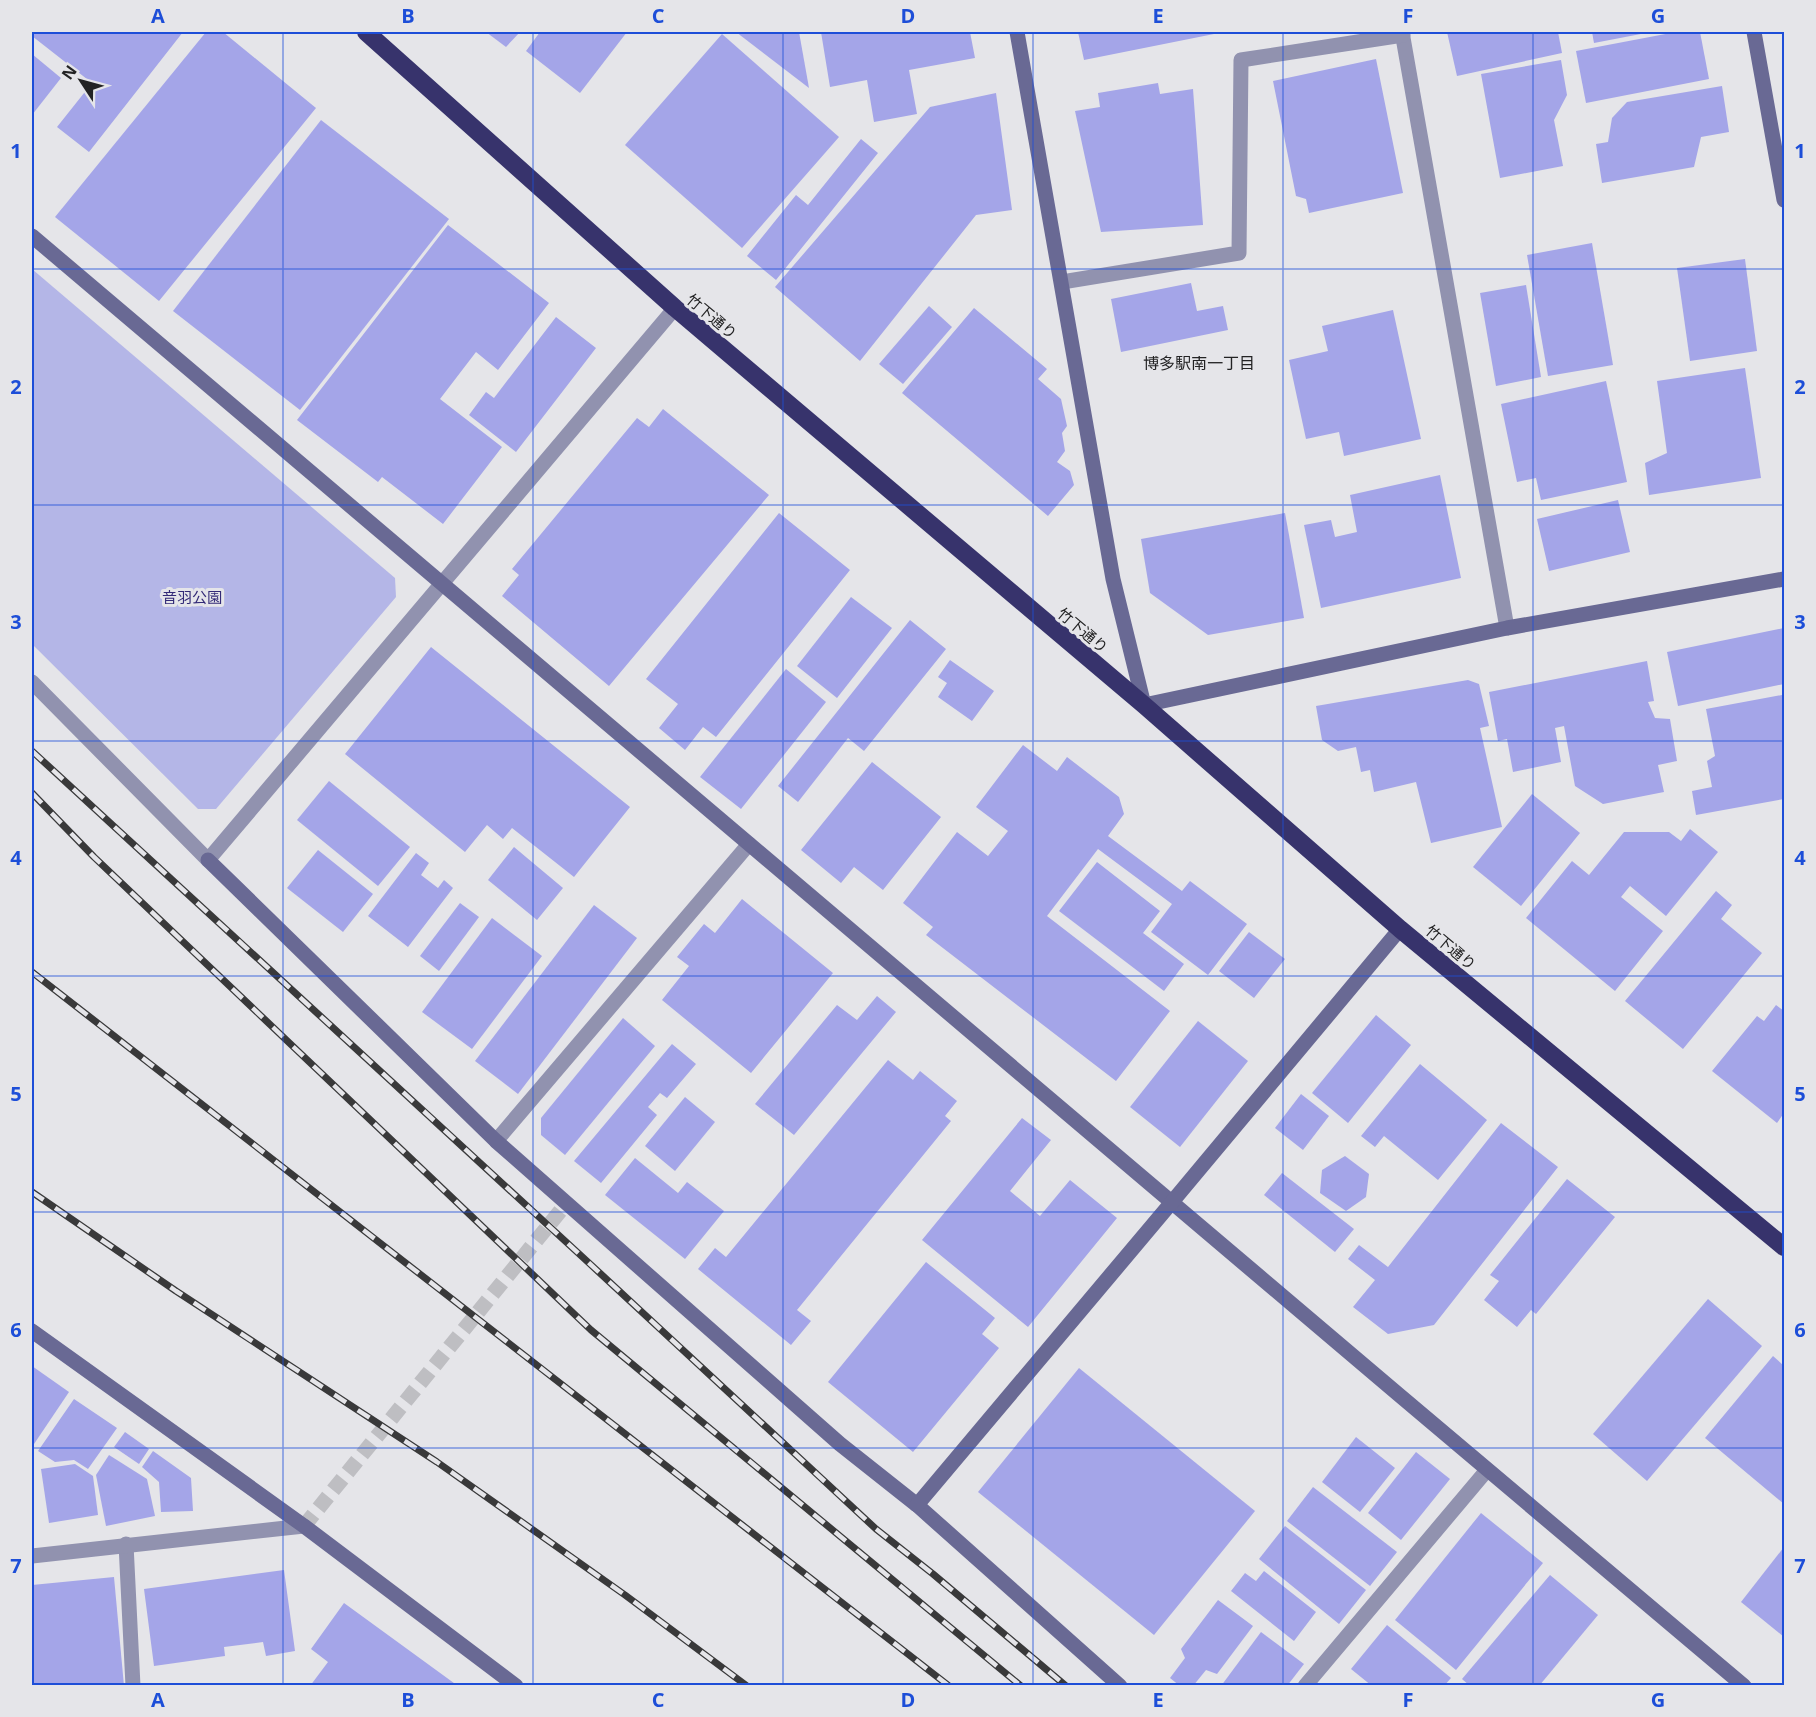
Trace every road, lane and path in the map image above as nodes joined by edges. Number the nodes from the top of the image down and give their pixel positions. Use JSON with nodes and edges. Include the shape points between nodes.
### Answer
{"nodes":[{"id":1,"x":366,"y":32,"type":"edge"},
{"id":2,"x":1017,"y":32,"type":"edge"},
{"id":3,"x":1754,"y":32,"type":"edge"},
{"id":4,"x":1403,"y":33,"type":"edge"},
{"id":5,"x":1785,"y":200,"type":"edge"},
{"id":6,"x":32,"y":236,"type":"edge"},
{"id":7,"x":1062,"y":282,"type":"junction"},
{"id":8,"x":675,"y":308,"type":"junction"},
{"id":9,"x":1785,"y":579,"type":"edge"},
{"id":10,"x":442,"y":586,"type":"junction"},
{"id":11,"x":1507,"y":628,"type":"junction"},
{"id":12,"x":32,"y":682,"type":"edge"},
{"id":13,"x":1144,"y":705,"type":"junction"},
{"id":14,"x":749,"y":844,"type":"junction"},
{"id":15,"x":208,"y":860,"type":"junction"},
{"id":16,"x":1400,"y":929,"type":"junction"},
{"id":17,"x":496,"y":1141,"type":"junction"},
{"id":18,"x":1172,"y":1202,"type":"junction"},
{"id":19,"x":1785,"y":1247,"type":"edge"},
{"id":20,"x":32,"y":1331,"type":"edge"},
{"id":21,"x":1486,"y":1470,"type":"junction"},
{"id":22,"x":917,"y":1505,"type":"junction"},
{"id":23,"x":304,"y":1526,"type":"junction"},
{"id":24,"x":126,"y":1544,"type":"junction"},
{"id":25,"x":32,"y":1556,"type":"edge"},
{"id":26,"x":133,"y":1686,"type":"edge"},
{"id":27,"x":516,"y":1686,"type":"edge"},
{"id":28,"x":1120,"y":1686,"type":"edge"},
{"id":29,"x":1305,"y":1686,"type":"edge"},
{"id":30,"x":1744,"y":1686,"type":"edge"}],
"edges":[{"from":1,"to":8,"type":"highway","name":"竹下通り"},
{"from":2,"to":7,"type":"street"},
{"from":3,"to":5,"type":"street"},
{"from":4,"to":7,"type":"street","via":[[1241,60],[1239,253]]},
{"from":4,"to":11,"type":"street"},
{"from":6,"to":10,"type":"street"},
{"from":7,"to":13,"type":"street","via":[[1113,579]]},
{"from":8,"to":10,"type":"street"},
{"from":8,"to":13,"type":"highway","name":"竹下通り"},
{"from":9,"to":11,"type":"street"},
{"from":10,"to":14,"type":"street"},
{"from":10,"to":15,"type":"street"},
{"from":11,"to":13,"type":"street"},
{"from":12,"to":15,"type":"street"},
{"from":13,"to":16,"type":"highway","name":"竹下通り"},
{"from":14,"to":17,"type":"street"},
{"from":14,"to":18,"type":"street"},
{"from":15,"to":17,"type":"street"},
{"from":16,"to":18,"type":"street"},
{"from":16,"to":19,"type":"highway","name":"竹下通り"},
{"from":17,"to":22,"type":"street","via":[[840,1444]]},
{"from":18,"to":21,"type":"street"},
{"from":18,"to":22,"type":"street"},
{"from":20,"to":23,"type":"street"},
{"from":21,"to":29,"type":"street"},
{"from":21,"to":30,"type":"street"},
{"from":22,"to":28,"type":"street"},
{"from":23,"to":24,"type":"street"},
{"from":23,"to":27,"type":"street"},
{"from":24,"to":25,"type":"street"},
{"from":24,"to":26,"type":"street"}]}
